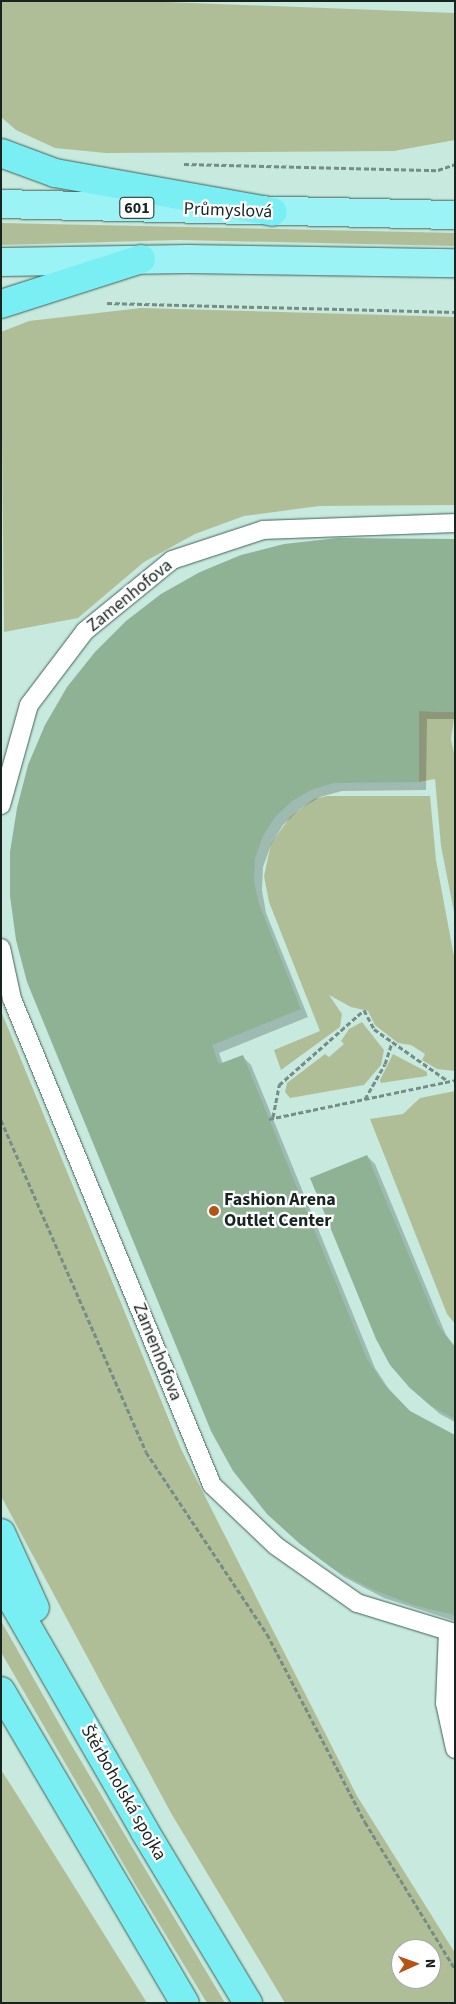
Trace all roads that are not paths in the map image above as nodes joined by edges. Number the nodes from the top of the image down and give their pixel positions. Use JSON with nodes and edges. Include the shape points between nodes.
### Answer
{"nodes":[{"id":1,"x":1,"y":153,"type":"edge"},
{"id":2,"x":1,"y":204,"type":"edge"},
{"id":3,"x":273,"y":212,"type":"junction"},
{"id":4,"x":455,"y":215,"type":"edge"},
{"id":5,"x":141,"y":259,"type":"junction"},
{"id":6,"x":1,"y":262,"type":"edge"},
{"id":7,"x":455,"y":263,"type":"edge"},
{"id":8,"x":1,"y":304,"type":"edge"},
{"id":9,"x":455,"y":523,"type":"edge"},
{"id":10,"x":1,"y":805,"type":"edge"},
{"id":11,"x":1,"y":948,"type":"edge"},
{"id":12,"x":1,"y":1533,"type":"edge"},
{"id":13,"x":1,"y":1581,"type":"edge"},
{"id":14,"x":451,"y":1633,"type":"edge"},
{"id":15,"x":1,"y":1691,"type":"edge"},
{"id":16,"x":455,"y":1749,"type":"edge"},
{"id":17,"x":101,"y":1758,"type":"junction"},
{"id":18,"x":185,"y":2003,"type":"edge"},
{"id":19,"x":248,"y":2003,"type":"edge"}],
"edges":[{"from":1,"to":3,"type":"highway","via":[[55,173]]},
{"from":2,"to":3,"type":"main road","name":"Průmyslová","number":"601"},
{"from":3,"to":4,"type":"main road","name":"Průmyslová","number":"601"},
{"from":5,"to":6,"type":"main road"},
{"from":5,"to":7,"type":"main road"},
{"from":5,"to":8,"type":"highway"},
{"from":9,"to":10,"type":"lane","name":"Zamenhofova","via":[[263,530],[172,560],[85,631],[29,705]]},
{"from":11,"to":14,"type":"lane","name":"Zamenhofova","via":[[12,999],[212,1485],[276,1546],[357,1603]]},
{"from":12,"to":17,"type":"highway"},
{"from":13,"to":17,"type":"highway","name":"Štěrboholská spojka"},
{"from":14,"to":16,"type":"lane","via":[[445,1703]]},
{"from":15,"to":18,"type":"highway"},
{"from":17,"to":19,"type":"highway","name":"Štěrboholská spojka"}]}
